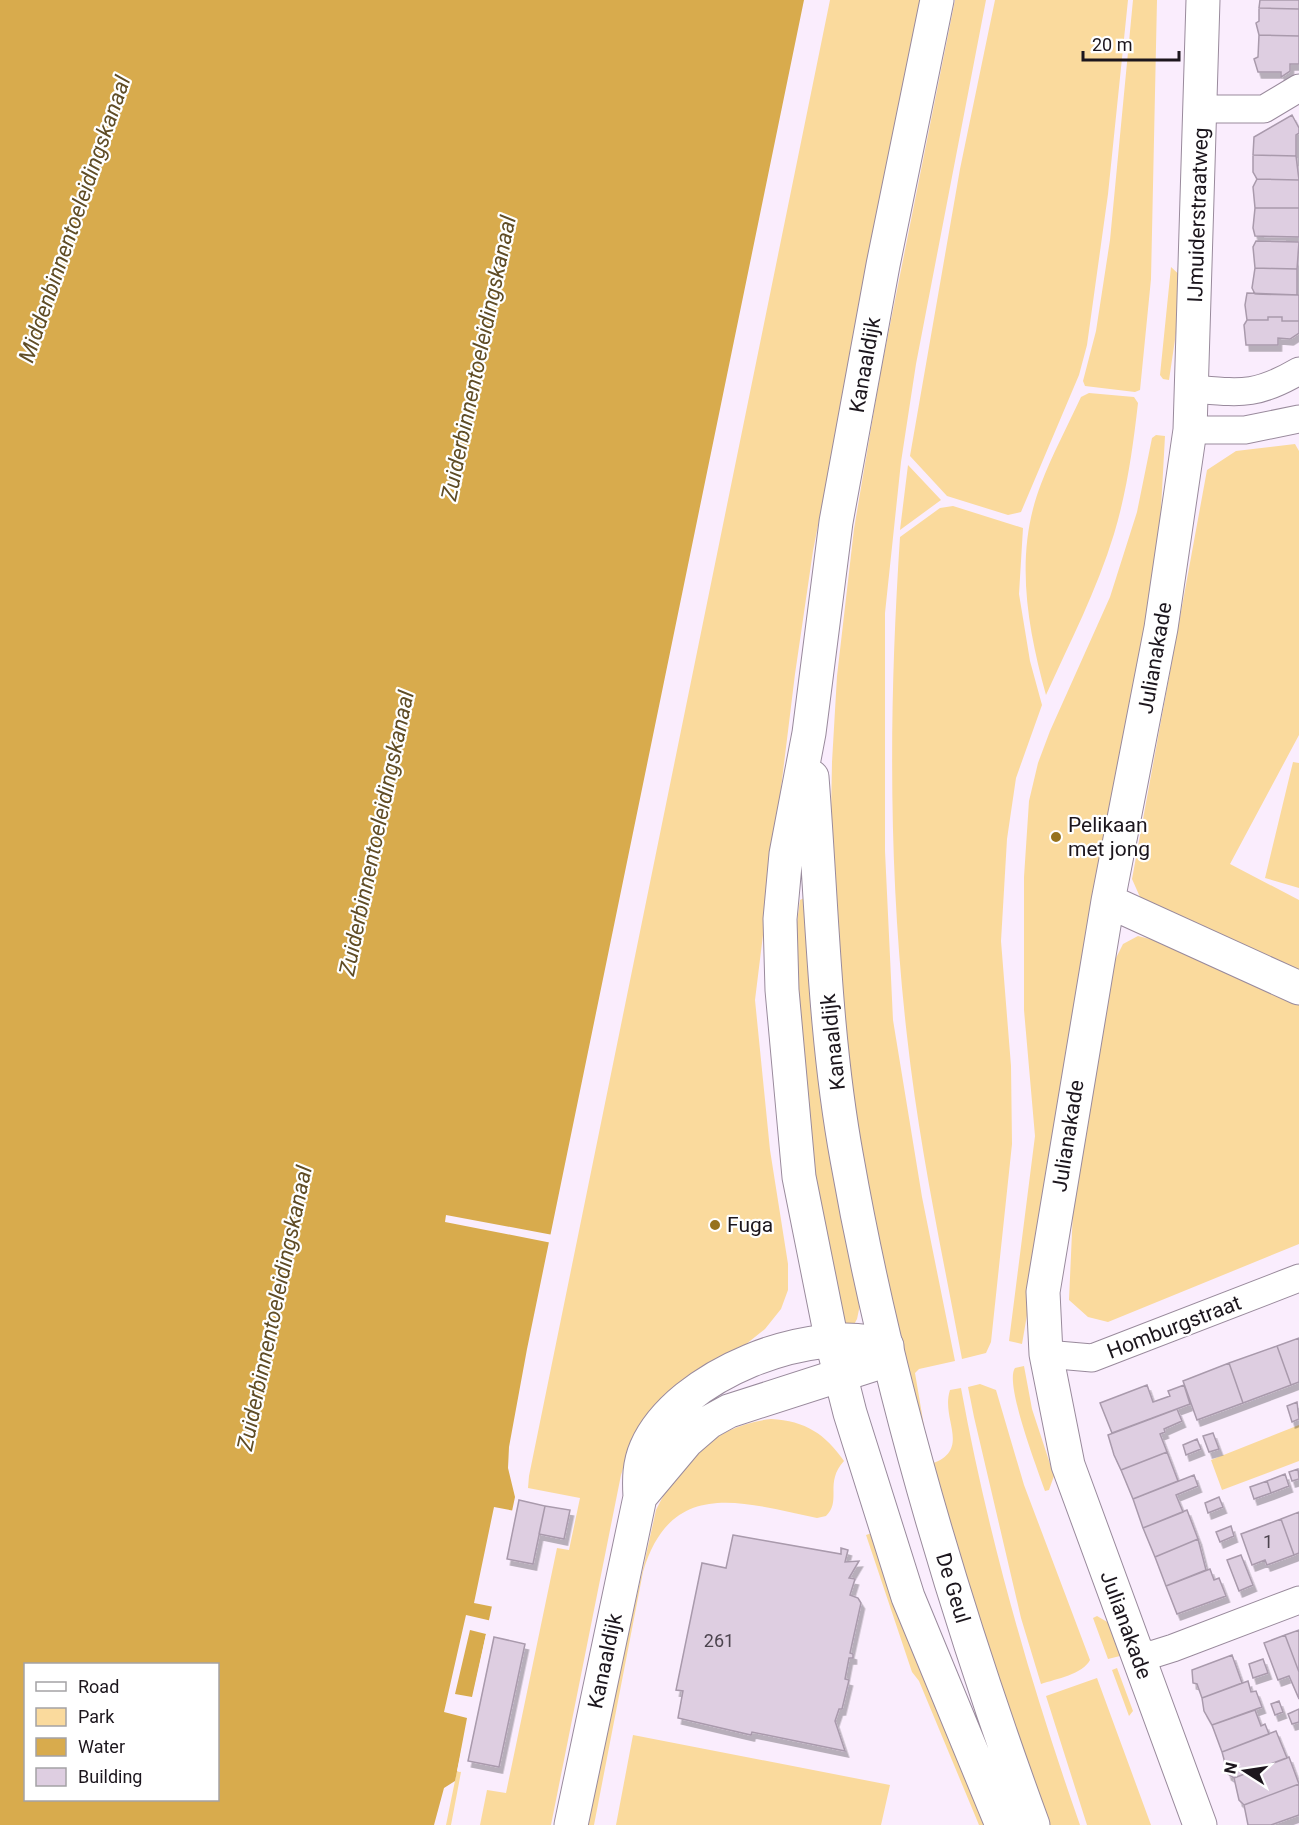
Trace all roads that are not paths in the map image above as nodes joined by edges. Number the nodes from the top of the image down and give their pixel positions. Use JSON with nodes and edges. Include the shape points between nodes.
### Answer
{"nodes":[{"id":1,"x":936,"y":0,"type":"edge"},
{"id":2,"x":1203,"y":0,"type":"edge"},
{"id":3,"x":1299,"y":88,"type":"edge"},
{"id":4,"x":1201,"y":109,"type":"junction"},
{"id":5,"x":1296,"y":379,"type":"edge"},
{"id":6,"x":1194,"y":389,"type":"junction"},
{"id":7,"x":1299,"y":419,"type":"edge"},
{"id":8,"x":1190,"y":430,"type":"junction"},
{"id":9,"x":809,"y":733,"type":"junction"},
{"id":10,"x":1108,"y":901,"type":"junction"},
{"id":11,"x":1299,"y":988,"type":"edge"},
{"id":12,"x":1299,"y":1278,"type":"edge"},
{"id":13,"x":832,"y":1342,"type":"junction"},
{"id":14,"x":887,"y":1346,"type":"junction"},
{"id":15,"x":1046,"y":1354,"type":"junction"},
{"id":16,"x":841,"y":1375,"type":"junction"},
{"id":17,"x":640,"y":1497,"type":"junction"},
{"id":18,"x":1299,"y":1600,"type":"edge"},
{"id":19,"x":1137,"y":1656,"type":"junction"},
{"id":20,"x":571,"y":1825,"type":"edge"},
{"id":21,"x":1002,"y":1825,"type":"edge"},
{"id":22,"x":1033,"y":1825,"type":"edge"},
{"id":23,"x":1200,"y":1825,"type":"edge"}],
"edges":[{"from":1,"to":9,"type":"street","name":"Kanaaldijk","via":[[836,522]]},
{"from":2,"to":4,"type":"street","name":"IJmuiderstraatweg"},
{"from":3,"to":4,"type":"street","via":[[1264,109]]},
{"from":4,"to":6,"type":"street","name":"IJmuiderstraatweg"},
{"from":5,"to":6,"type":"street","via":[[1257,392]]},
{"from":6,"to":8,"type":"street","name":"IJmuiderstraatweg"},
{"from":7,"to":8,"type":"street","via":[[1245,430]]},
{"from":8,"to":10,"type":"street","name":"Julianakade","via":[[1161,628]]},
{"from":9,"to":13,"type":"street","name":"Kanaaldijk","via":[[786,854],[780,919],[782,990],[799,1177]]},
{"from":9,"to":14,"type":"street","name":"Kanaaldijk","via":[[828,991],[846,1158]]},
{"from":10,"to":11,"type":"street"},
{"from":10,"to":15,"type":"street","name":"Julianakade","via":[[1043,1292]]},
{"from":12,"to":15,"type":"street","name":"Homburgstraat","via":[[1092,1358]]},
{"from":13,"to":14,"type":"street","name":"Kanaaldijk"},
{"from":13,"to":16,"type":"street","name":"Kanaaldijk"},
{"from":13,"to":17,"type":"street","name":"Kanaaldijk","via":[[778,1350],[698,1388],[668,1413],[646,1447],[639,1470]]},
{"from":14,"to":16,"type":"street","name":"Kanaaldijk","via":[[875,1364]]},
{"from":14,"to":22,"type":"street","name":"De Geul","via":[[913,1452],[970,1644]]},
{"from":15,"to":19,"type":"street","name":"Julianakade","via":[[1068,1465]]},
{"from":16,"to":17,"type":"street","name":"Kanaaldijk","via":[[749,1403],[709,1422],[687,1441]]},
{"from":16,"to":21,"type":"street","name":"De Geul","via":[[908,1597]]},
{"from":17,"to":20,"type":"street","name":"Kanaaldijk"},
{"from":18,"to":19,"type":"street","via":[[1173,1648]]},
{"from":19,"to":23,"type":"street","name":"Julianakade"}]}
